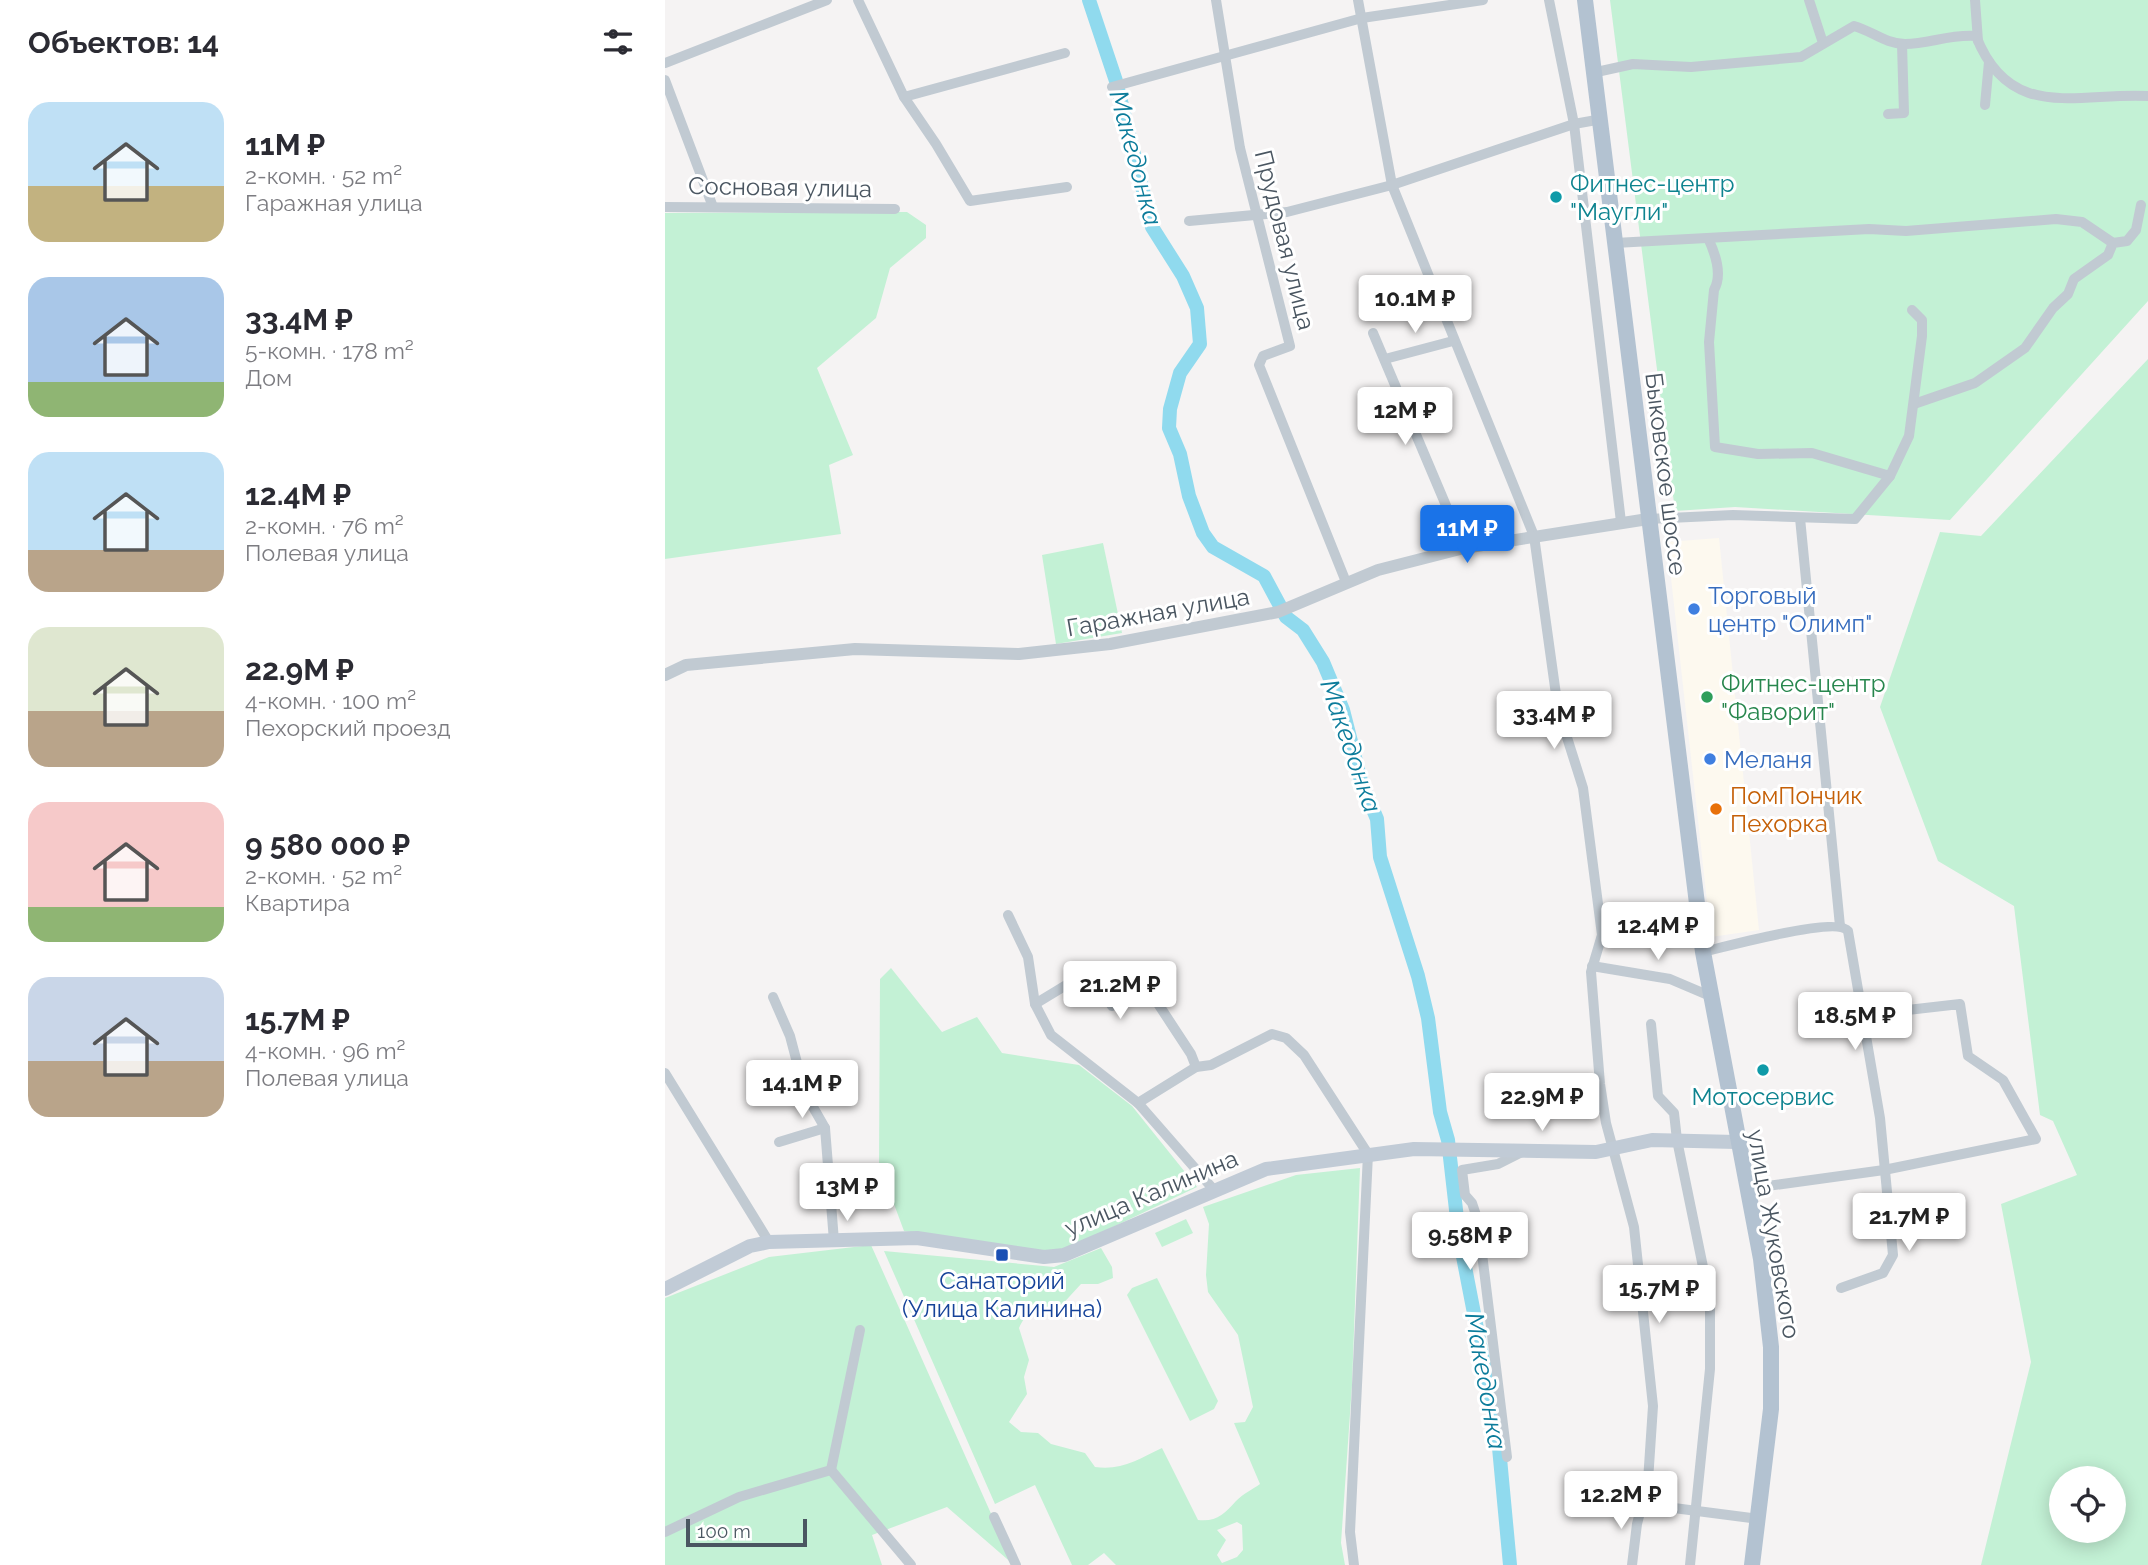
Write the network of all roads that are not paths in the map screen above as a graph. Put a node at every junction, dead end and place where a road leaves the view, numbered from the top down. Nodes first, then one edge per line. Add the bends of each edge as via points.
1 (827, 0) edge
2 (858, 0) edge
3 (1216, 0) edge
4 (1358, 0) edge
5 (1483, 0) edge
6 (1549, 0) edge
7 (1585, 0) edge
8 (1809, 0) edge
9 (1975, 0) edge
10 (1452, 1) edge
11 (1362, 18) junction
12 (1978, 42) junction
13 (1823, 43) junction
14 (1902, 44) junction
15 (1065, 53) dead end
16 (1225, 55) junction
17 (1989, 62) junction
18 (665, 63) edge
19 (1592, 73) junction
20 (665, 80) edge
21 (1117, 85) dead end
22 (2148, 96) edge
23 (904, 97) junction
24 (1985, 105) dead end
25 (1888, 114) dead end
26 (1602, 119) junction
27 (1574, 124) junction
28 (1392, 186) junction
29 (1067, 187) dead end
30 (2141, 205) dead end
31 (665, 207) edge
32 (713, 207) junction
33 (895, 209) dead end
34 (1255, 215) junction
35 (1189, 221) dead end
36 (1708, 238) junction
37 (1615, 243) junction
38 (2113, 243) junction
39 (1912, 310) dead end
40 (1373, 333) dead end
41 (1454, 341) junction
42 (1385, 359) junction
43 (1913, 404) junction
44 (1890, 476) junction
45 (1647, 519) junction
46 (1800, 519) junction
47 (1621, 522) junction
48 (1534, 536) junction
49 (1464, 548) junction
50 (1346, 582) junction
51 (665, 675) edge
52 (1008, 915) dead end
53 (1844, 929) junction
54 (1703, 953) junction
55 (1592, 966) junction
56 (1710, 996) junction
57 (773, 997) dead end
58 (1035, 1004) junction
59 (1864, 1015) junction
60 (1651, 1024) dead end
61 (1196, 1067) junction
62 (665, 1073) edge
63 (1138, 1103) junction
64 (825, 1128) junction
65 (1677, 1140) junction
66 (779, 1142) dead end
67 (1736, 1142) junction
68 (1524, 1150) junction
69 (1613, 1150) junction
70 (1368, 1154) junction
71 (1884, 1170) junction
72 (1746, 1189) junction
73 (1214, 1190) junction
74 (834, 1241) junction
75 (769, 1242) junction
76 (1841, 1288) dead end
77 (665, 1289) edge
78 (860, 1330) dead end
79 (1507, 1457) dead end
80 (831, 1469) junction
81 (1643, 1504) junction
82 (1695, 1512) junction
83 (994, 1517) dead end
84 (1759, 1519) junction
85 (665, 1532) edge
86 (911, 1565) edge
87 (1016, 1565) edge
88 (1354, 1565) edge
89 (1632, 1565) edge
90 (1690, 1565) edge
91 (1752, 1565) edge

1 - 18 street
2 - 23 street
3 - 16 street, Прудовая улица
4 - 11 street
5 - 10 street
6 - 27 street
7 - 19 main road, Быковское шоссе
8 - 13 street
9 - 12 street
10 - 11 street
11 - 16 street
11 - 28 street
12 - 14 street via 1976,36 1952,35
12 - 17 street
13 - 14 street via 1854,26
13 - 19 street via 1801,57 1691,67 1633,64
14 - 25 street via 1903,113
15 - 23 street
16 - 21 street
16 - 34 street, Прудовая улица
17 - 22 street via 1995,73 2011,83 2050,99
17 - 24 street
19 - 26 main road, Быковское шоссе
20 - 32 street
23 - 29 street via 970,201
26 - 27 street
26 - 37 main road, Быковское шоссе
27 - 28 street
27 - 47 street
28 - 34 street via 1287,212
28 - 41 street
30 - 38 street via 2136,230 2127,241
31 - 32 street, Сосновая улица
32 - 33 street, Сосновая улица
34 - 35 street
34 - 50 street, Прудовая улица via 1290,346 1263,356 1259,365
36 - 37 street
36 - 38 street via 1906,231 2056,219 2082,222
36 - 44 street via 1716,253 1718,282 1709,342 1715,447 1758,454 1812,453
37 - 45 main road, Быковское шоссе
38 - 43 street via 2108,255 2074,279 2068,294 2025,348 1975,383
39 - 43 street via 1922,320
40 - 42 street
41 - 42 street
41 - 48 street
42 - 49 street
43 - 44 street via 1909,436
44 - 46 street via 1855,519
45 - 46 street via 1733,515
45 - 47 street, Гаражная улица
45 - 54 main road, Быковское шоссе
46 - 53 street
47 - 48 street, Гаражная улица
48 - 49 street, Гаражная улица
48 - 55 street via 1558,709 1583,788 1599,906 1602,935
49 - 50 street, Гаражная улица
50 - 51 street, Гаражная улица via 1282,610 1175,633 1049,652 855,649 686,665
52 - 58 street via 1028,957
53 - 54 street via 1747,940
53 - 59 street
54 - 56 main road, Быковское шоссе
55 - 56 street via 1670,979
55 - 69 street via 1600,1084
56 - 67 main road, улица Жуковского
57 - 64 street via 790,1036 804,1093
58 - 61 street via 1086,973 1093,976 1112,1006 1151,993
58 - 63 street via 1059,1043
59 - 71 street via 1881,1118
59 - 71 street via 1960,1004 1968,1056 2003,1080 2036,1139
60 - 65 street via 1658,1096 1674,1113
61 - 63 street
61 - 70 street via 1211,1065 1272,1034 1286,1038 1304,1055
62 - 75 street
63 - 73 street
64 - 66 street
64 - 74 street
65 - 67 main road, улица Калинина
65 - 69 main road, улица Калинина via 1636,1142
65 - 82 street via 1710,1301 1710,1369
67 - 72 main road, улица Жуковского
68 - 69 main road, улица Калинина
68 - 70 main road, улица Калинина
68 - 79 street via 1498,1164 1462,1170 1465,1195 1479,1229
69 - 81 street via 1634,1227 1650,1363 1653,1428
70 - 73 main road, улица Калинина via 1266,1169
70 - 88 street via 1350,1532
71 - 72 street
71 - 76 street via 1893,1255 1883,1273
72 - 84 main road, улица Жуковского via 1772,1347
73 - 74 main road, улица Калинина via 1064,1255 1044,1257 917,1238
74 - 75 main road, улица Калинина
75 - 77 main road, улица Калинина via 750,1246
78 - 80 street
80 - 85 street via 739,1497
80 - 86 street
81 - 82 street
81 - 89 street
82 - 84 street
82 - 90 street
83 - 87 street
84 - 91 main road, улица Жуковского

